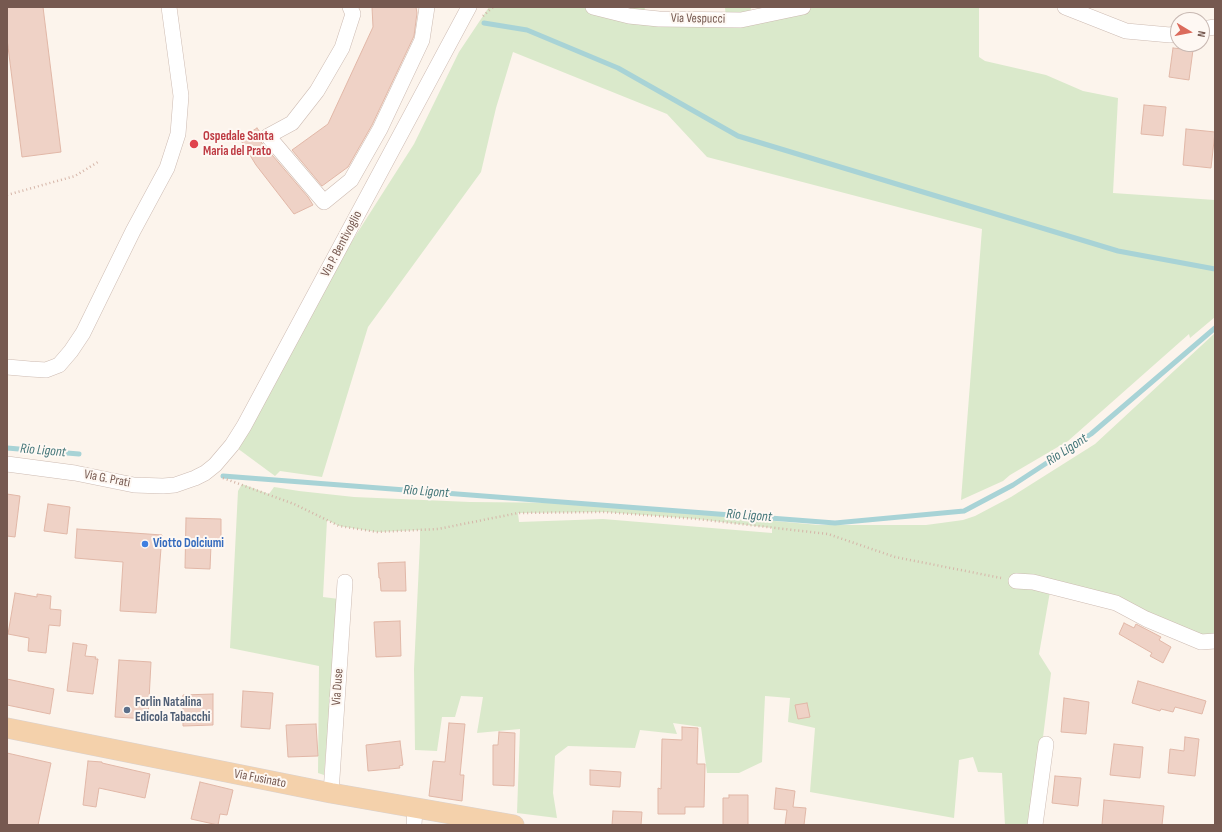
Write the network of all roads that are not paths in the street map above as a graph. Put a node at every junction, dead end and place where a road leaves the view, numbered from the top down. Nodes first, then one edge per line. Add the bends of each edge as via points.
1 (169, 7) edge
2 (350, 7) edge
3 (427, 7) edge
4 (469, 7) edge
5 (593, 7) edge
6 (803, 7) edge
7 (1065, 7) edge
8 (1170, 35) edge
9 (7, 367) edge
10 (7, 464) edge
11 (205, 473) joint
12 (1016, 581) road end
13 (345, 582) dead end
14 (1215, 641) edge
15 (7, 728) edge
16 (1046, 744) dead end
17 (331, 793) junction
18 (414, 817) edge
19 (514, 825) edge
20 (1035, 825) edge

1 - 9 street via 181,96 178,134 168,168 133,231 83,333 71,351 59,365 46,370
2 - 3 street via 353,14 342,48 317,91 292,123 268,136 324,202 351,180 380,129 422,40
4 - 11 street, Via P. Bentivoglio via 244,426 224,456
5 - 6 street, Via Vespucci via 629,16 658,19 734,20
7 - 8 street via 1126,31
10 - 11 street, Via G. Prati via 151,486 176,485
12 - 14 street via 1033,582 1116,603 1146,619 1201,642
13 - 17 street, Via Duse
15 - 17 main road, Via Fusinato
16 - 20 street
17 - 18 main road, Via Fusinato
18 - 19 main road, Via Fusinato

